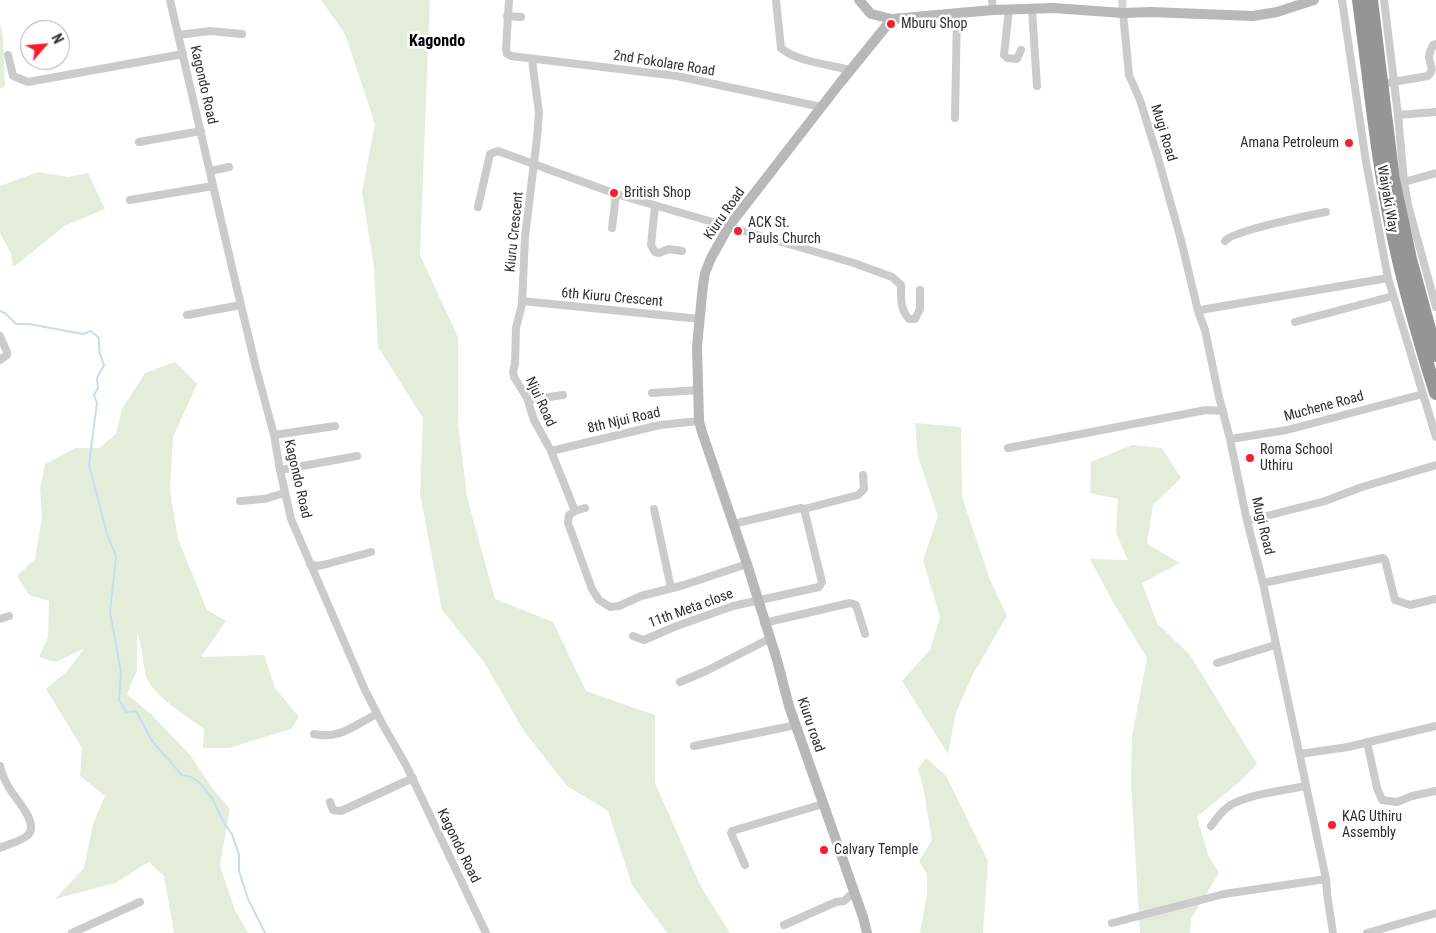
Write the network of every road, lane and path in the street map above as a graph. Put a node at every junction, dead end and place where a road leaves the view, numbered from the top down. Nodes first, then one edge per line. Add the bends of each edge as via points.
1 (170, 0) edge
2 (509, 0) edge
3 (776, 0) edge
4 (859, 0) edge
5 (1314, 0) edge
6 (1342, 0) edge
7 (1353, 0) edge
8 (1371, 0) edge
9 (1384, 0) edge
10 (992, 5) edge
11 (1360, 6) edge
12 (1009, 9) junction
13 (1032, 9) junction
14 (958, 13) junction
15 (1123, 13) junction
16 (507, 16) junction
17 (521, 17) dead end
18 (892, 19) junction
19 (242, 34) dead end
20 (178, 35) junction
21 (1436, 44) edge
22 (1021, 50) dead end
23 (183, 54) junction
24 (8, 55) dead end
25 (532, 60) junction
26 (850, 70) junction
27 (1387, 83) junction
28 (1037, 86) dead end
29 (821, 107) junction
30 (1373, 112) junction
31 (1436, 112) edge
32 (1359, 113) junction
33 (1398, 115) junction
34 (955, 118) dead end
35 (201, 130) junction
36 (139, 142) dead end
37 (1365, 155) junction
38 (1380, 155) junction
39 (535, 165) junction
40 (229, 167) dead end
41 (210, 171) junction
42 (1436, 173) edge
43 (1404, 182) junction
44 (213, 186) junction
45 (616, 194) junction
46 (130, 200) dead end
47 (655, 206) junction
48 (478, 207) dead end
49 (1326, 212) dead end
50 (729, 226) junction
51 (612, 228) dead end
52 (1225, 241) dead end
53 (682, 251) dead end
54 (1421, 277) junction
55 (1388, 278) junction
56 (920, 290) dead end
57 (1394, 296) junction
58 (522, 302) junction
59 (1435, 302) edge
60 (241, 305) junction
61 (1198, 311) junction
62 (187, 315) dead end
63 (700, 319) junction
64 (1295, 322) dead end
65 (0, 336) edge
66 (1436, 355) edge
67 (0, 360) edge
68 (699, 390) junction
69 (652, 393) dead end
70 (1429, 393) edge
71 (562, 396) dead end
72 (528, 400) junction
73 (1223, 411) junction
74 (699, 421) junction
75 (335, 426) dead end
76 (274, 435) junction
77 (1436, 437) edge
78 (1230, 440) junction
79 (1008, 448) dead end
80 (553, 451) junction
81 (357, 456) dead end
82 (1436, 465) edge
83 (280, 470) junction
84 (863, 475) dead end
85 (285, 493) junction
86 (240, 500) dead end
87 (585, 508) dead end
88 (654, 509) dead end
89 (804, 509) junction
90 (575, 511) junction
91 (1247, 521) junction
92 (733, 524) junction
93 (371, 552) dead end
94 (310, 564) junction
95 (747, 564) junction
96 (1263, 583) junction
97 (670, 588) junction
98 (1436, 599) edge
99 (758, 600) junction
100 (9, 616) dead end
101 (0, 619) edge
102 (764, 623) junction
103 (865, 634) dead end
104 (633, 636) dead end
105 (769, 639) junction
106 (1275, 645) junction
107 (1217, 663) dead end
108 (680, 682) dead end
109 (377, 714) junction
110 (796, 725) junction
111 (1436, 726) edge
112 (314, 734) dead end
113 (1367, 742) junction
114 (694, 746) dead end
115 (1300, 754) junction
116 (0, 766) edge
117 (413, 778) junction
118 (1305, 786) junction
119 (1436, 791) edge
120 (330, 802) dead end
121 (823, 804) junction
122 (1211, 826) dead end
123 (0, 848) edge
124 (745, 865) dead end
125 (1326, 879) junction
126 (854, 892) junction
127 (140, 902) dead end
128 (1436, 913) edge
129 (1112, 922) dead end
130 (784, 925) dead end
131 (72, 933) edge
132 (486, 933) edge
133 (867, 933) edge
134 (1333, 933) edge
135 (1367, 933) edge

1 - 20 street, Kagondo Road
2 - 16 street
3 - 26 street via 780,48 798,57
4 - 18 street via 871,14
5 - 15 street via 1253,16
6 - 32 street
7 - 11 street
8 - 27 highway, Waiyaki Way
9 - 27 street
10 - 12 street
10 - 14 street
11 - 30 highway, Waiyaki Way
12 - 13 street
12 - 22 street via 1004,54 1007,58 1018,59
13 - 15 street
13 - 28 street
14 - 18 street
14 - 34 street
15 - 61 street, Mugi Road via 1129,75 1158,158
16 - 17 street
16 - 25 street, 2nd Fokolare Road via 507,54
18 - 26 street, Kiuru Road
19 - 20 street via 210,31
20 - 23 street, Kagondo Road
21 - 27 street via 1432,44 1429,57 1432,65 1428,76
23 - 24 street via 28,82 13,76
23 - 35 street, Kagondo Road
25 - 29 street, 2nd Fokolare Road via 677,76
25 - 39 street, Kiuru Crescent via 539,113
26 - 29 street, Kiuru Road
27 - 33 street
27 - 54 highway, Waiyaki Way via 1393,180
29 - 50 street, Kiuru Road
30 - 32 street
30 - 38 highway, Waiyaki Way
31 - 33 street
32 - 37 street
33 - 43 street
35 - 36 street
35 - 41 street, Kagondo Road
37 - 38 street
37 - 55 street
38 - 70 highway, Waiyaki Way via 1394,237
39 - 45 street
39 - 48 street via 498,151 490,154
39 - 58 street, Kiuru Crescent via 525,237
40 - 41 street
41 - 44 street, Kagondo Road
42 - 43 street
43 - 54 street
44 - 46 street
44 - 60 street, Kagondo Road
45 - 47 street
45 - 51 street
47 - 50 street
47 - 53 street via 651,246 659,253
49 - 52 street via 1252,230
50 - 56 street via 892,277 901,285 901,302 908,319 915,319 920,309
50 - 63 street, Kiuru Road via 705,273
54 - 59 street
54 - 66 highway, Waiyaki Way
55 - 57 street
55 - 61 street
57 - 64 street
57 - 70 street
58 - 63 street, 6th Kiuru Crescent
58 - 72 street, Njui Road via 516,328 513,371
60 - 62 street
60 - 76 street, Kagondo Road
61 - 73 street, Mugi Road
63 - 68 street, Kiuru Road via 697,346
65 - 67 street via 7,352
68 - 69 street
68 - 74 street, Kiuru Road
70 - 77 street
70 - 78 street, Muchene Road via 1287,430
71 - 72 street
72 - 80 street, Njui Road via 534,420
73 - 78 street, Mugi Road
73 - 79 street via 1206,410
74 - 80 street, 8th Njui Road via 660,425
74 - 92 street, Kiuru Road
75 - 76 street
76 - 83 street, Kagondo Road
78 - 91 street, Mugi Road
80 - 90 street, Njui Road
81 - 83 street
82 - 91 street via 1325,501
83 - 85 street, Kagondo Road
84 - 89 street via 864,489 858,495
85 - 86 street via 264,500
85 - 94 street, Kagondo Road
87 - 90 street
88 - 97 street
89 - 92 street
89 - 99 street, 11th Meta close via 822,582 819,586
90 - 97 street via 569,515 568,523 592,589 604,604 619,606
91 - 96 street, Mugi Road
92 - 95 street, Kiuru road
93 - 94 street via 323,566
94 - 109 street, Kagondo Road
95 - 97 street
95 - 99 street, Kiuru road
96 - 98 street via 1383,558 1395,600 1410,605
96 - 106 street, Mugi Road
99 - 102 street, Kiuru road
99 - 104 street, 11th Meta close via 733,606 644,640
100 - 101 street
102 - 103 street via 850,603 856,605
102 - 105 street, Kiuru road
105 - 108 street
105 - 110 street, Kiuru road
106 - 107 street
106 - 115 street, Mugi Road
109 - 112 street via 339,734
109 - 117 street, Kagondo Road
110 - 114 street
110 - 121 street, Kiuru road
111 - 113 street
113 - 115 street
113 - 119 street via 1382,800 1398,802
115 - 118 street, Mugi Road
116 - 123 street via 1,774 29,819 31,830 28,835
117 - 120 street via 341,811 333,810
117 - 132 street, Kagondo Road
118 - 122 street via 1250,797 1230,806
118 - 125 street, Mugi Road
121 - 124 street via 732,831
121 - 126 street, Kiuru road
125 - 129 street via 1224,894
125 - 134 street, Mugi Road
126 - 130 street via 844,901
126 - 133 street, Kiuru road
127 - 131 street
128 - 135 street

